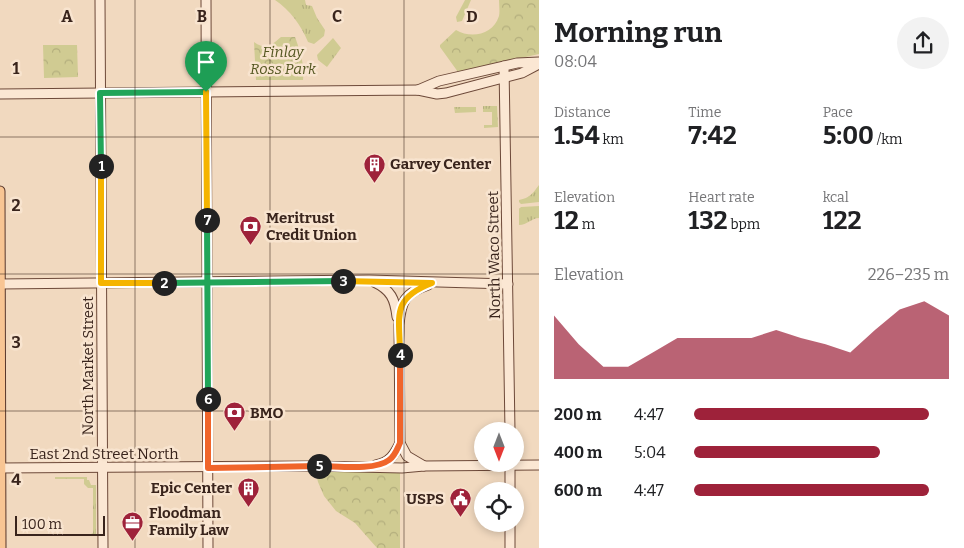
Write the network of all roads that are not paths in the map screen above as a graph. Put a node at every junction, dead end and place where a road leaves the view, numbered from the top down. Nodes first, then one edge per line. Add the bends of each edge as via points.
1 (100, 0) edge
2 (206, 0) edge
3 (539, 63) edge
4 (504, 66) junction
5 (504, 78) junction
6 (418, 90) junction
7 (206, 92) junction
8 (100, 93) junction
9 (0, 94) edge
10 (0, 191) edge
11 (369, 280) junction
12 (101, 283) junction
13 (207, 283) junction
14 (432, 283) junction
15 (0, 284) edge
16 (508, 284) junction
17 (399, 325) junction
18 (510, 422) edge
19 (400, 443) junction
20 (524, 464) edge
21 (474, 465) edge
22 (538, 465) edge
23 (424, 466) junction
24 (368, 467) junction
25 (1, 468) edge
26 (102, 468) junction
27 (208, 468) junction
28 (510, 532) edge
29 (2, 548) edge
30 (103, 548) edge
31 (208, 548) edge
32 (510, 548) edge

1 - 8 street, North Market Street
2 - 7 street
3 - 4 street
3 - 5 street
4 - 5 street, North Waco Street
4 - 6 street via 439,81
5 - 6 street via 446,93
5 - 16 street, North Waco Street
6 - 7 street
7 - 8 street
7 - 13 street
8 - 9 street
8 - 12 street, North Market Street
10 - 15 main road
11 - 13 street
11 - 14 street
11 - 17 street via 389,292
12 - 13 street
12 - 15 street
12 - 26 street, North Market Street
13 - 27 street
14 - 16 street
14 - 17 street via 414,290 404,299
15 - 25 main road
16 - 18 street, North Waco Street
17 - 19 street
19 - 23 street via 408,456
19 - 24 street via 388,461
20 - 22 street, East 2nd Street North
21 - 23 street, East 2nd Street North
23 - 24 street, East 2nd Street North
24 - 27 street, East 2nd Street North
25 - 26 street, East 2nd Street North
25 - 29 main road
26 - 27 street, East 2nd Street North
26 - 30 street, North Market Street
27 - 31 street
28 - 32 street

